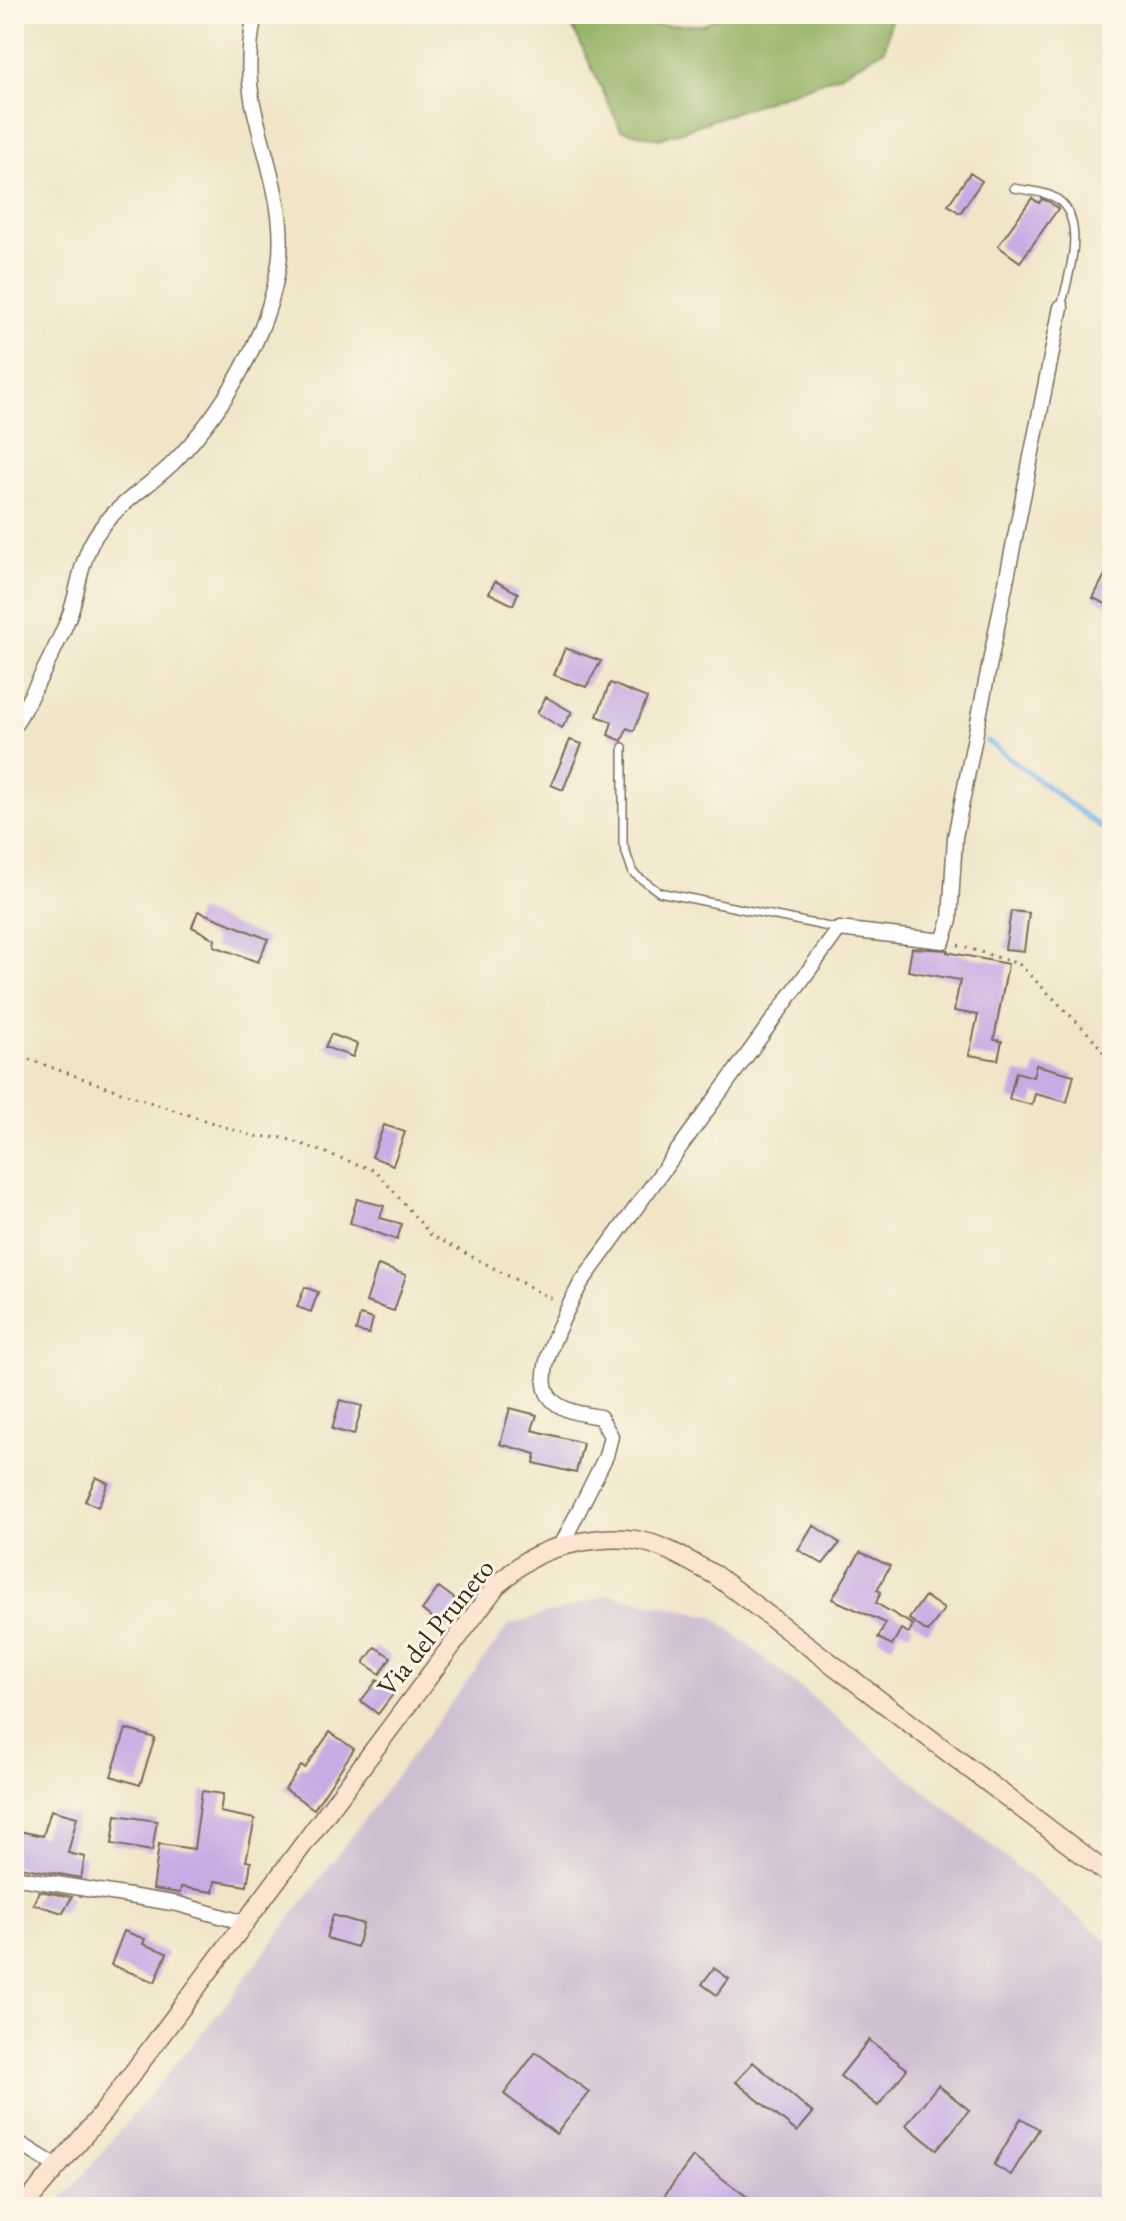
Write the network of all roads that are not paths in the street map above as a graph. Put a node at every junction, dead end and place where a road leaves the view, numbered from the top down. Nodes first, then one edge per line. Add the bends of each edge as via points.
1 (255, 14) edge
2 (1014, 188) dead end
3 (1061, 307) joint
4 (14, 727) edge
5 (623, 747) dead end
6 (839, 929) junction
7 (561, 1546) junction
8 (14, 1877) edge
9 (1112, 1877) edge
10 (245, 1923) junction
11 (14, 2140) edge
12 (56, 2166) junction
13 (23, 2207) edge

1 - 4 street via 249,44 253,100 281,225 272,297 249,354 215,413 171,464 107,518 90,545 70,617
2 - 3 lane via 1054,196 1066,206 1074,255
3 - 6 street via 955,837 950,920 943,941
5 - 6 lane via 623,844 633,873 659,892
6 - 7 street via 581,1283 560,1323 544,1374 548,1395 567,1410 600,1417 611,1436
7 - 9 street, Via del Pruneto via 635,1539 715,1575
7 - 10 street, Via del Pruneto via 527,1561 497,1585
8 - 10 street via 178,1904
10 - 12 street, Via del Pruneto via 102,2114
11 - 12 street
12 - 13 street, Via del Pruneto

